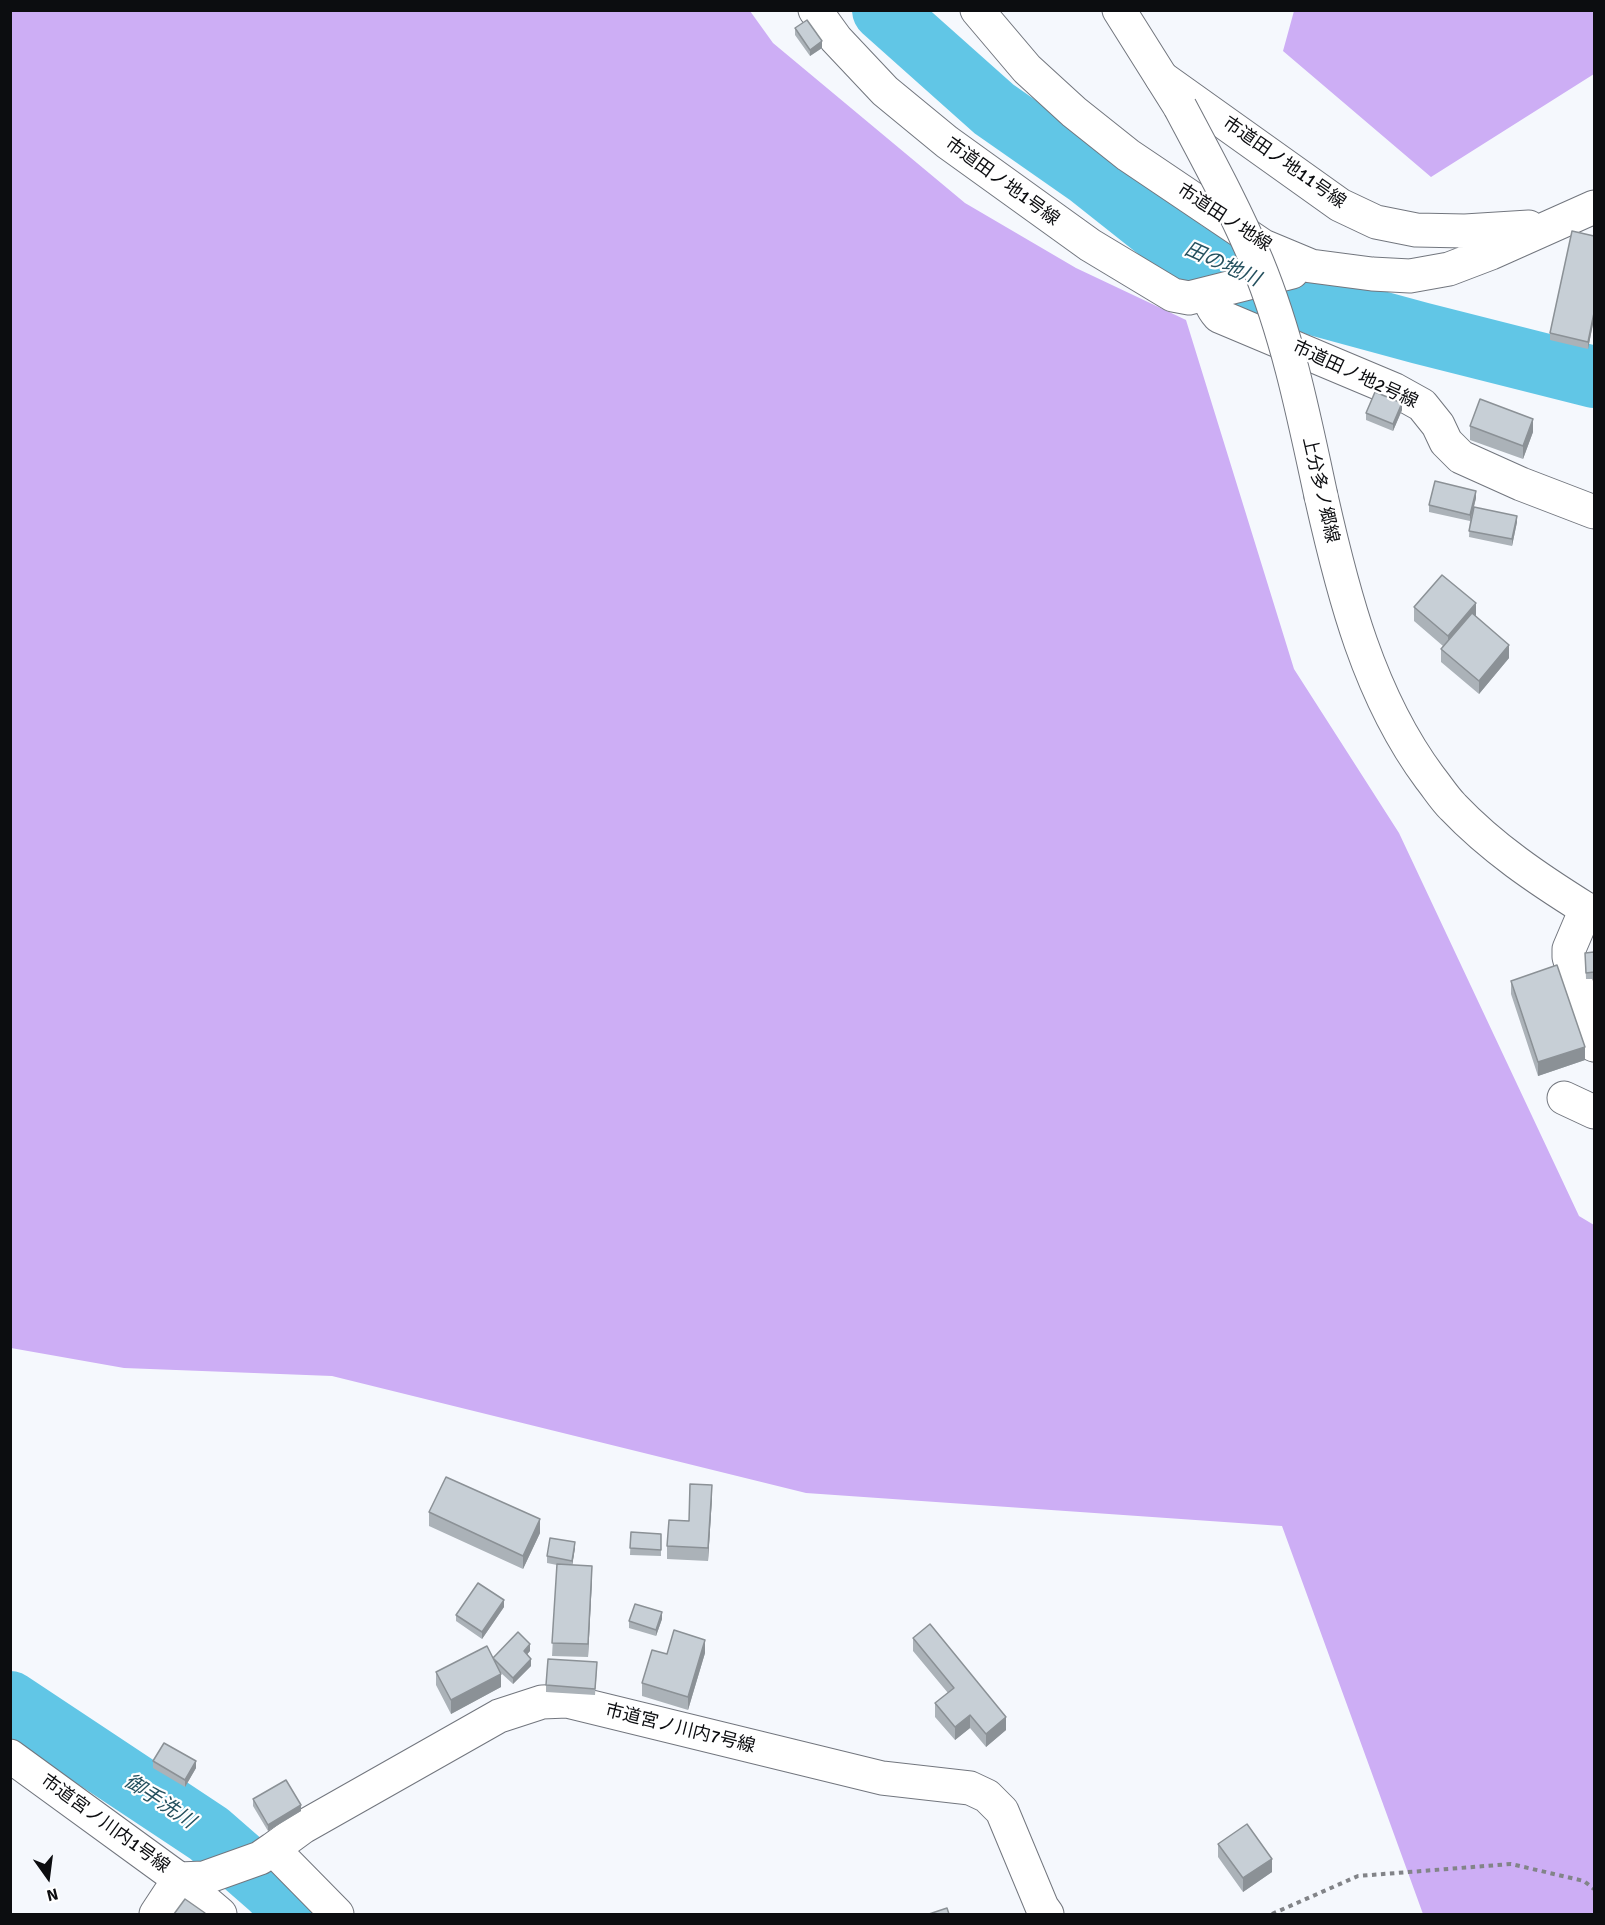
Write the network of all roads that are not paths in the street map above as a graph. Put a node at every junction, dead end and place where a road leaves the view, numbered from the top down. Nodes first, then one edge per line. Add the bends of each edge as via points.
1 (814, 10) edge
2 (977, 10) edge
3 (1119, 10) edge
4 (1162, 78) junction
5 (1582, 215) edge
6 (1311, 266) junction
7 (1217, 291) junction
8 (1594, 512) edge
9 (1590, 910) edge
10 (1594, 1045) edge
11 (1564, 1098) dead end
12 (1594, 1112) edge
13 (10, 1756) edge
14 (266, 1853) junction
15 (191, 1878) junction
16 (156, 1914) edge
17 (220, 1914) edge
18 (337, 1914) edge
19 (1047, 1914) edge

1 - 7 street, 市道田ノ地1号線 via 885,91 1017,195 1173,295 1189,298
2 - 6 street, 市道田ノ地線 via 1027,69 1128,155 1263,246
3 - 4 street, 上分多ノ郷線
4 - 5 street, 市道田ノ地11号線 via 1340,205 1376,222 1416,230 1509,230
4 - 9 street, 上分多ノ郷線, bridge via 1180,106 1258,263 1298,393 1345,594 1360,641 1400,732 1451,806 1495,847
5 - 6 street, 市道田ノ地線 via 1449,269 1410,276
6 - 7 street, 市道田ノ地1号線
7 - 8 street, 市道田ノ地2号線 via 1210,300 1219,316 1395,390 1422,405 1461,457
9 - 10 street via 1569,949 1569,957
11 - 12 street
13 - 15 street, 市道宮ノ川内1号線
14 - 15 street, 市道宮ノ川内7号線
14 - 18 street
14 - 19 street, 市道宮ノ川内7号線 via 303,1827 499,1716 542,1702 567,1701 882,1778 970,1788 987,1796 1002,1811
15 - 16 street
15 - 17 street, 市道宮ノ川内1号線

